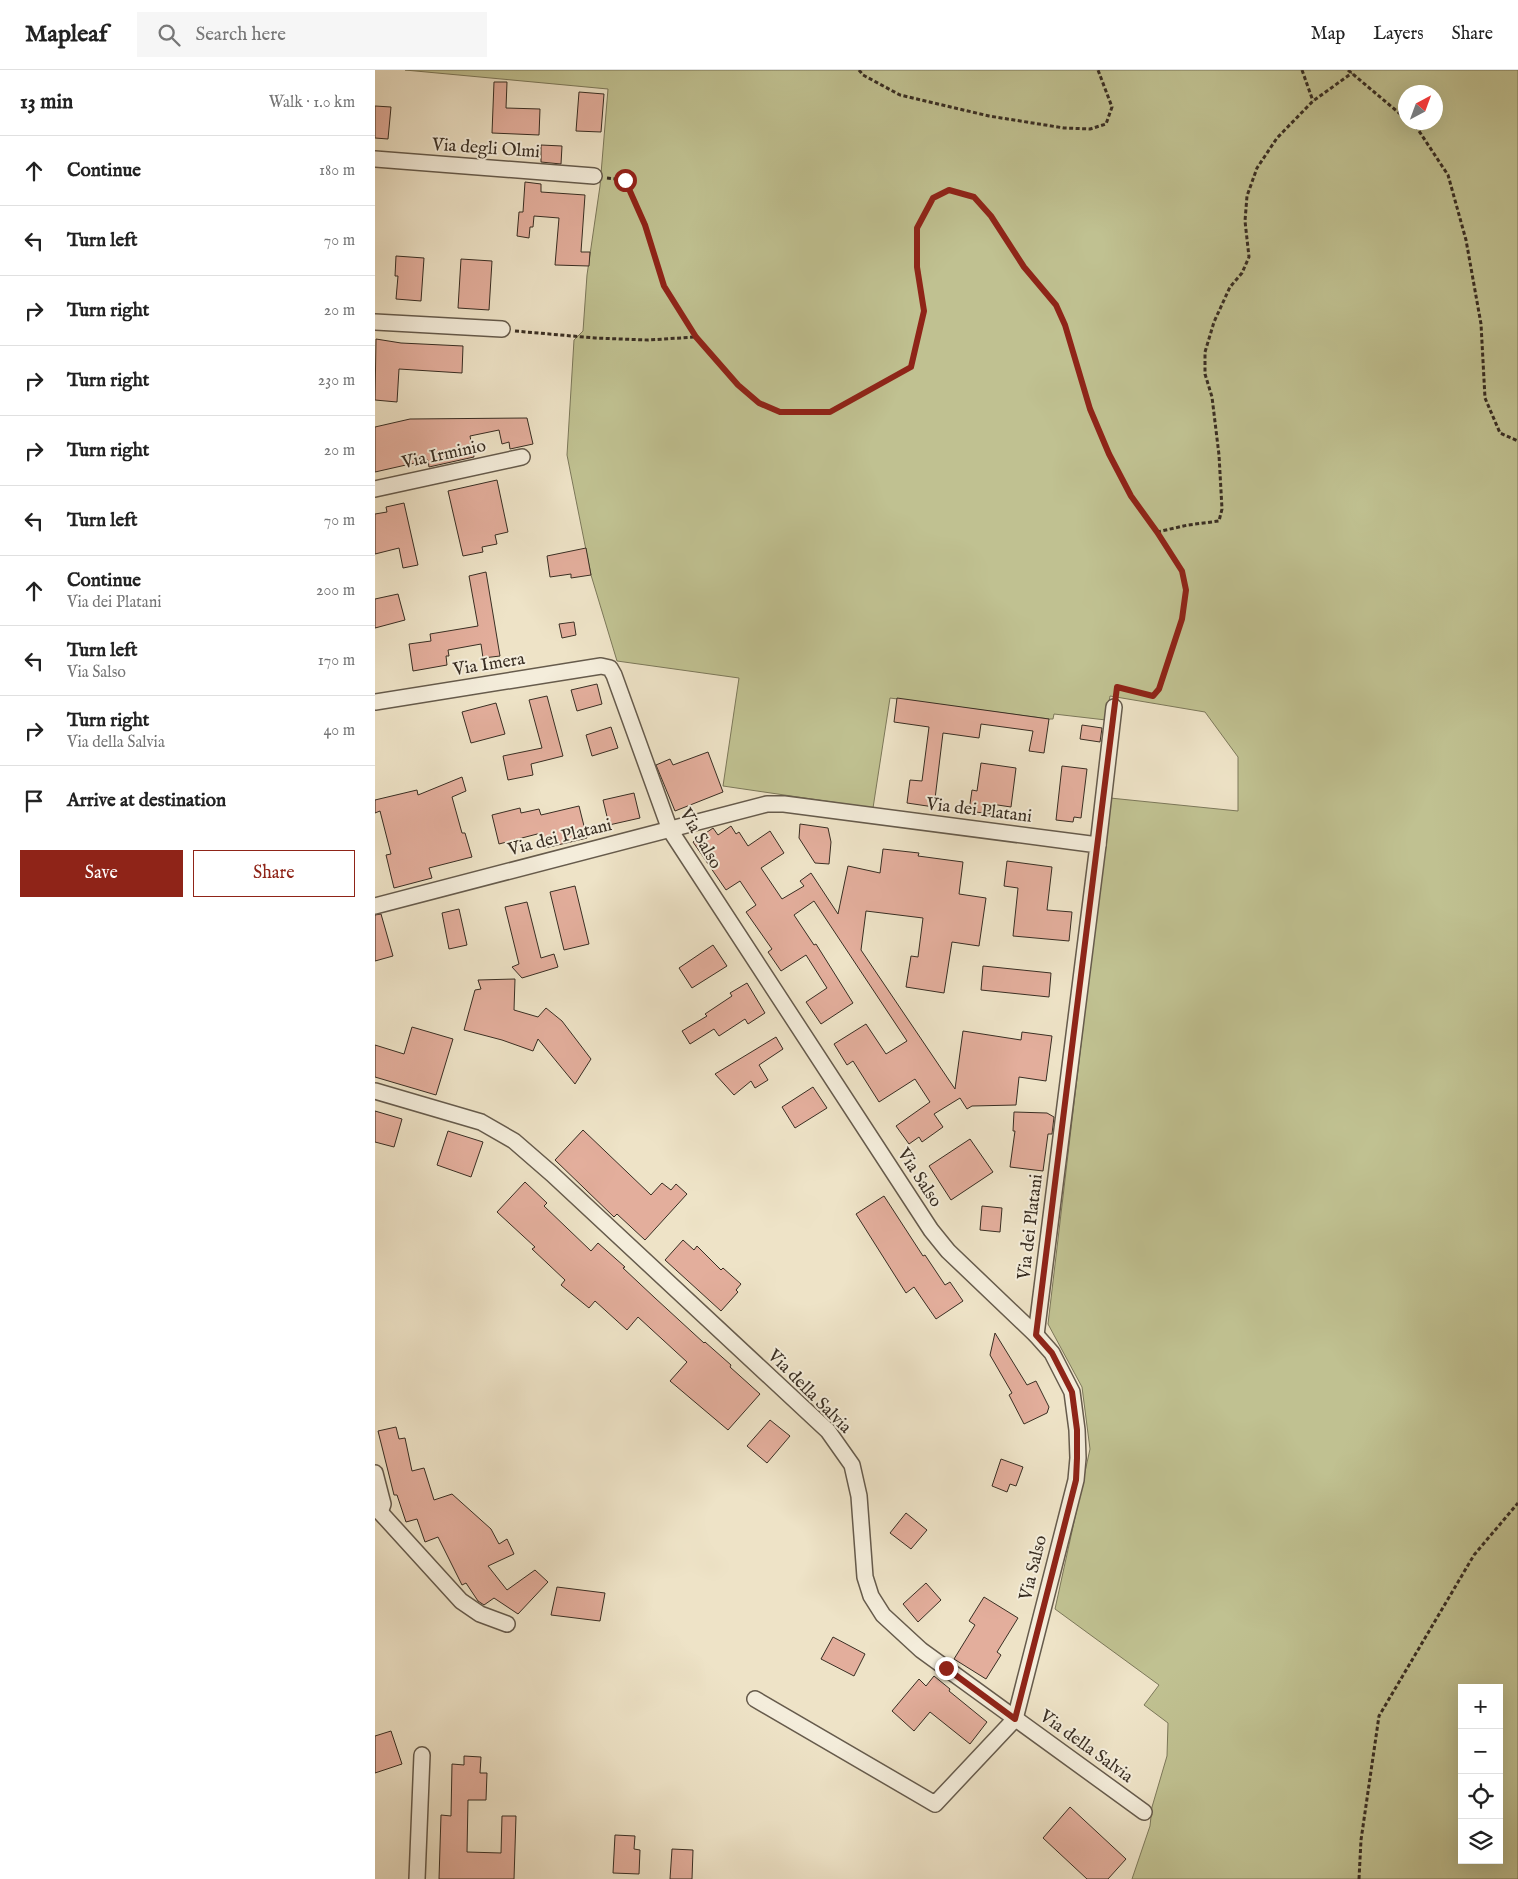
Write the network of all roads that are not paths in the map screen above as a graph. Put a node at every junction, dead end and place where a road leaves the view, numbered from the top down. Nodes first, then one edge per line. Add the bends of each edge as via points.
1 (375, 159) edge
2 (595, 176) road end
3 (375, 322) edge
4 (502, 329) road end
5 (522, 457) dead end
6 (375, 489) edge
7 (610, 668) joint
8 (375, 702) edge
9 (1114, 706) road end
10 (670, 830) junction
11 (1098, 845) junction
12 (375, 906) edge
13 (375, 1091) edge
14 (1036, 1335) junction
15 (375, 1473) edge
16 (378, 1511) edge
17 (507, 1624) dead end
18 (755, 1699) dead end
19 (1015, 1719) junction
20 (422, 1755) dead end
21 (1144, 1812) dead end
22 (417, 1879) edge

1 - 2 street, Via degli Olmi
3 - 4 street
5 - 6 street, Via Irminio
7 - 8 street, Via Imera via 601,666
7 - 10 street, Via Salso
9 - 11 street
10 - 11 street, Via dei Platani via 740,810 784,804
10 - 12 street, Via dei Platani
10 - 14 street, Via Salso via 931,1230 968,1271
11 - 14 street, Via dei Platani
13 - 19 street, Via della Salvia via 481,1122 514,1141 828,1432 852,1466 859,1496 865,1577 871,1596 883,1615 921,1650
14 - 19 street, Via Salso via 1052,1353 1072,1392 1077,1430 1076,1480
15 - 16 street via 383,1504
16 - 17 street via 461,1601 480,1614
18 - 19 street via 935,1804
19 - 21 street, Via della Salvia
20 - 22 street

